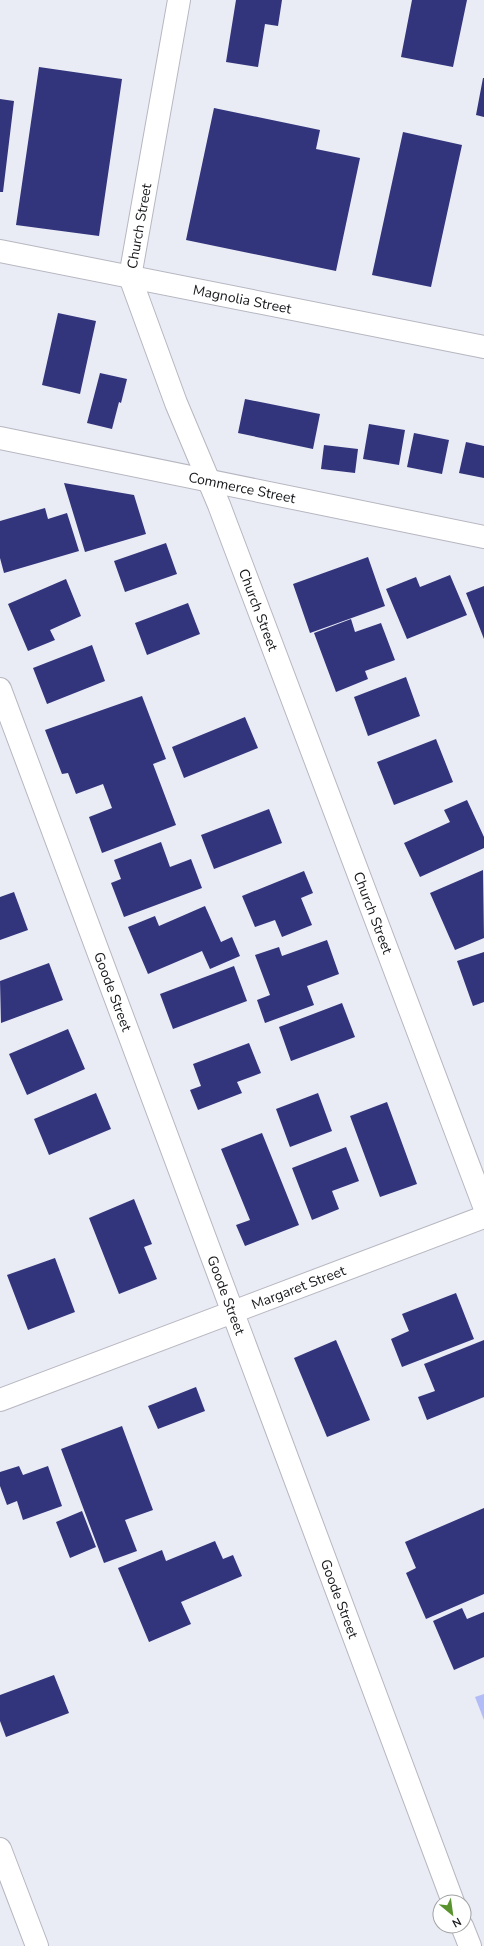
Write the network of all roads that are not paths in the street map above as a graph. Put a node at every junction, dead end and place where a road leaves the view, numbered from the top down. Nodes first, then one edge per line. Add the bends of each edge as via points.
1 (179, 0) edge
2 (0, 251) edge
3 (130, 277) junction
4 (484, 347) edge
5 (0, 438) edge
6 (209, 480) junction
7 (484, 537) edge
8 (0, 689) edge
9 (484, 1206) edge
10 (484, 1217) edge
11 (232, 1312) junction
12 (0, 1400) edge
13 (0, 1848) edge
14 (451, 1894) edge
15 (465, 1934) edge
16 (37, 1946) edge
17 (470, 1946) edge

1 - 3 street, Church Street
2 - 3 street, Magnolia Street
3 - 4 street, Magnolia Street
3 - 6 street, Church Street via 176,403
5 - 6 street, Commerce Street
6 - 7 street, Commerce Street
6 - 9 street, Church Street
8 - 11 street, Goode Street
10 - 11 street, Margaret Street
11 - 12 street, Margaret Street
11 - 14 street, Goode Street
13 - 16 street
15 - 17 street

